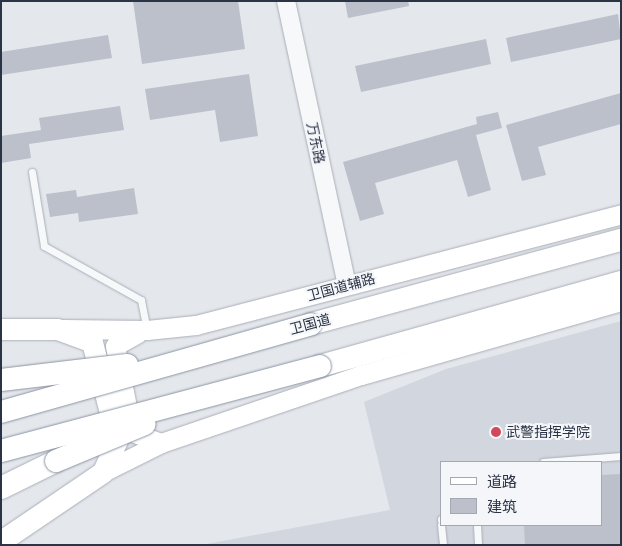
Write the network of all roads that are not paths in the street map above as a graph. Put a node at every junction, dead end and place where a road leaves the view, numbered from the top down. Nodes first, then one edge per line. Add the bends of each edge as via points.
1 (286, 1) edge
2 (32, 172) dead end
3 (621, 214) edge
4 (621, 240) edge
5 (621, 282) edge
6 (347, 286) junction
7 (621, 301) edge
8 (57, 328) junction
9 (1, 329) edge
10 (146, 330) junction
11 (173, 360) junction
12 (1, 380) edge
13 (228, 390) junction
14 (1, 412) edge
15 (162, 443) junction
16 (1, 450) edge
17 (621, 456) edge
18 (556, 461) edge
19 (104, 472) junction
20 (1, 488) edge
21 (441, 526) edge
22 (476, 526) edge
23 (10, 540) edge
24 (443, 545) edge
25 (478, 545) edge

1 - 6 street, 万东路
2 - 10 lane via 44,246 141,300
3 - 6 main road, 卫国道辅路
4 - 11 highway, 卫国道, bridge
5 - 13 highway, bridge
6 - 10 main road, 卫国道辅路 via 196,325
7 - 15 main road via 361,375
8 - 9 main road
8 - 10 main road, 卫国道辅路
8 - 19 main road via 84,337 97,349 117,440
10 - 15 main road via 123,338 114,346 132,432
11 - 12 highway, bridge
11 - 14 highway, 卫国道, bridge
13 - 16 highway, bridge
13 - 20 highway, bridge
15 - 19 main road
17 - 18 lane
19 - 23 main road
21 - 24 lane
22 - 25 lane

